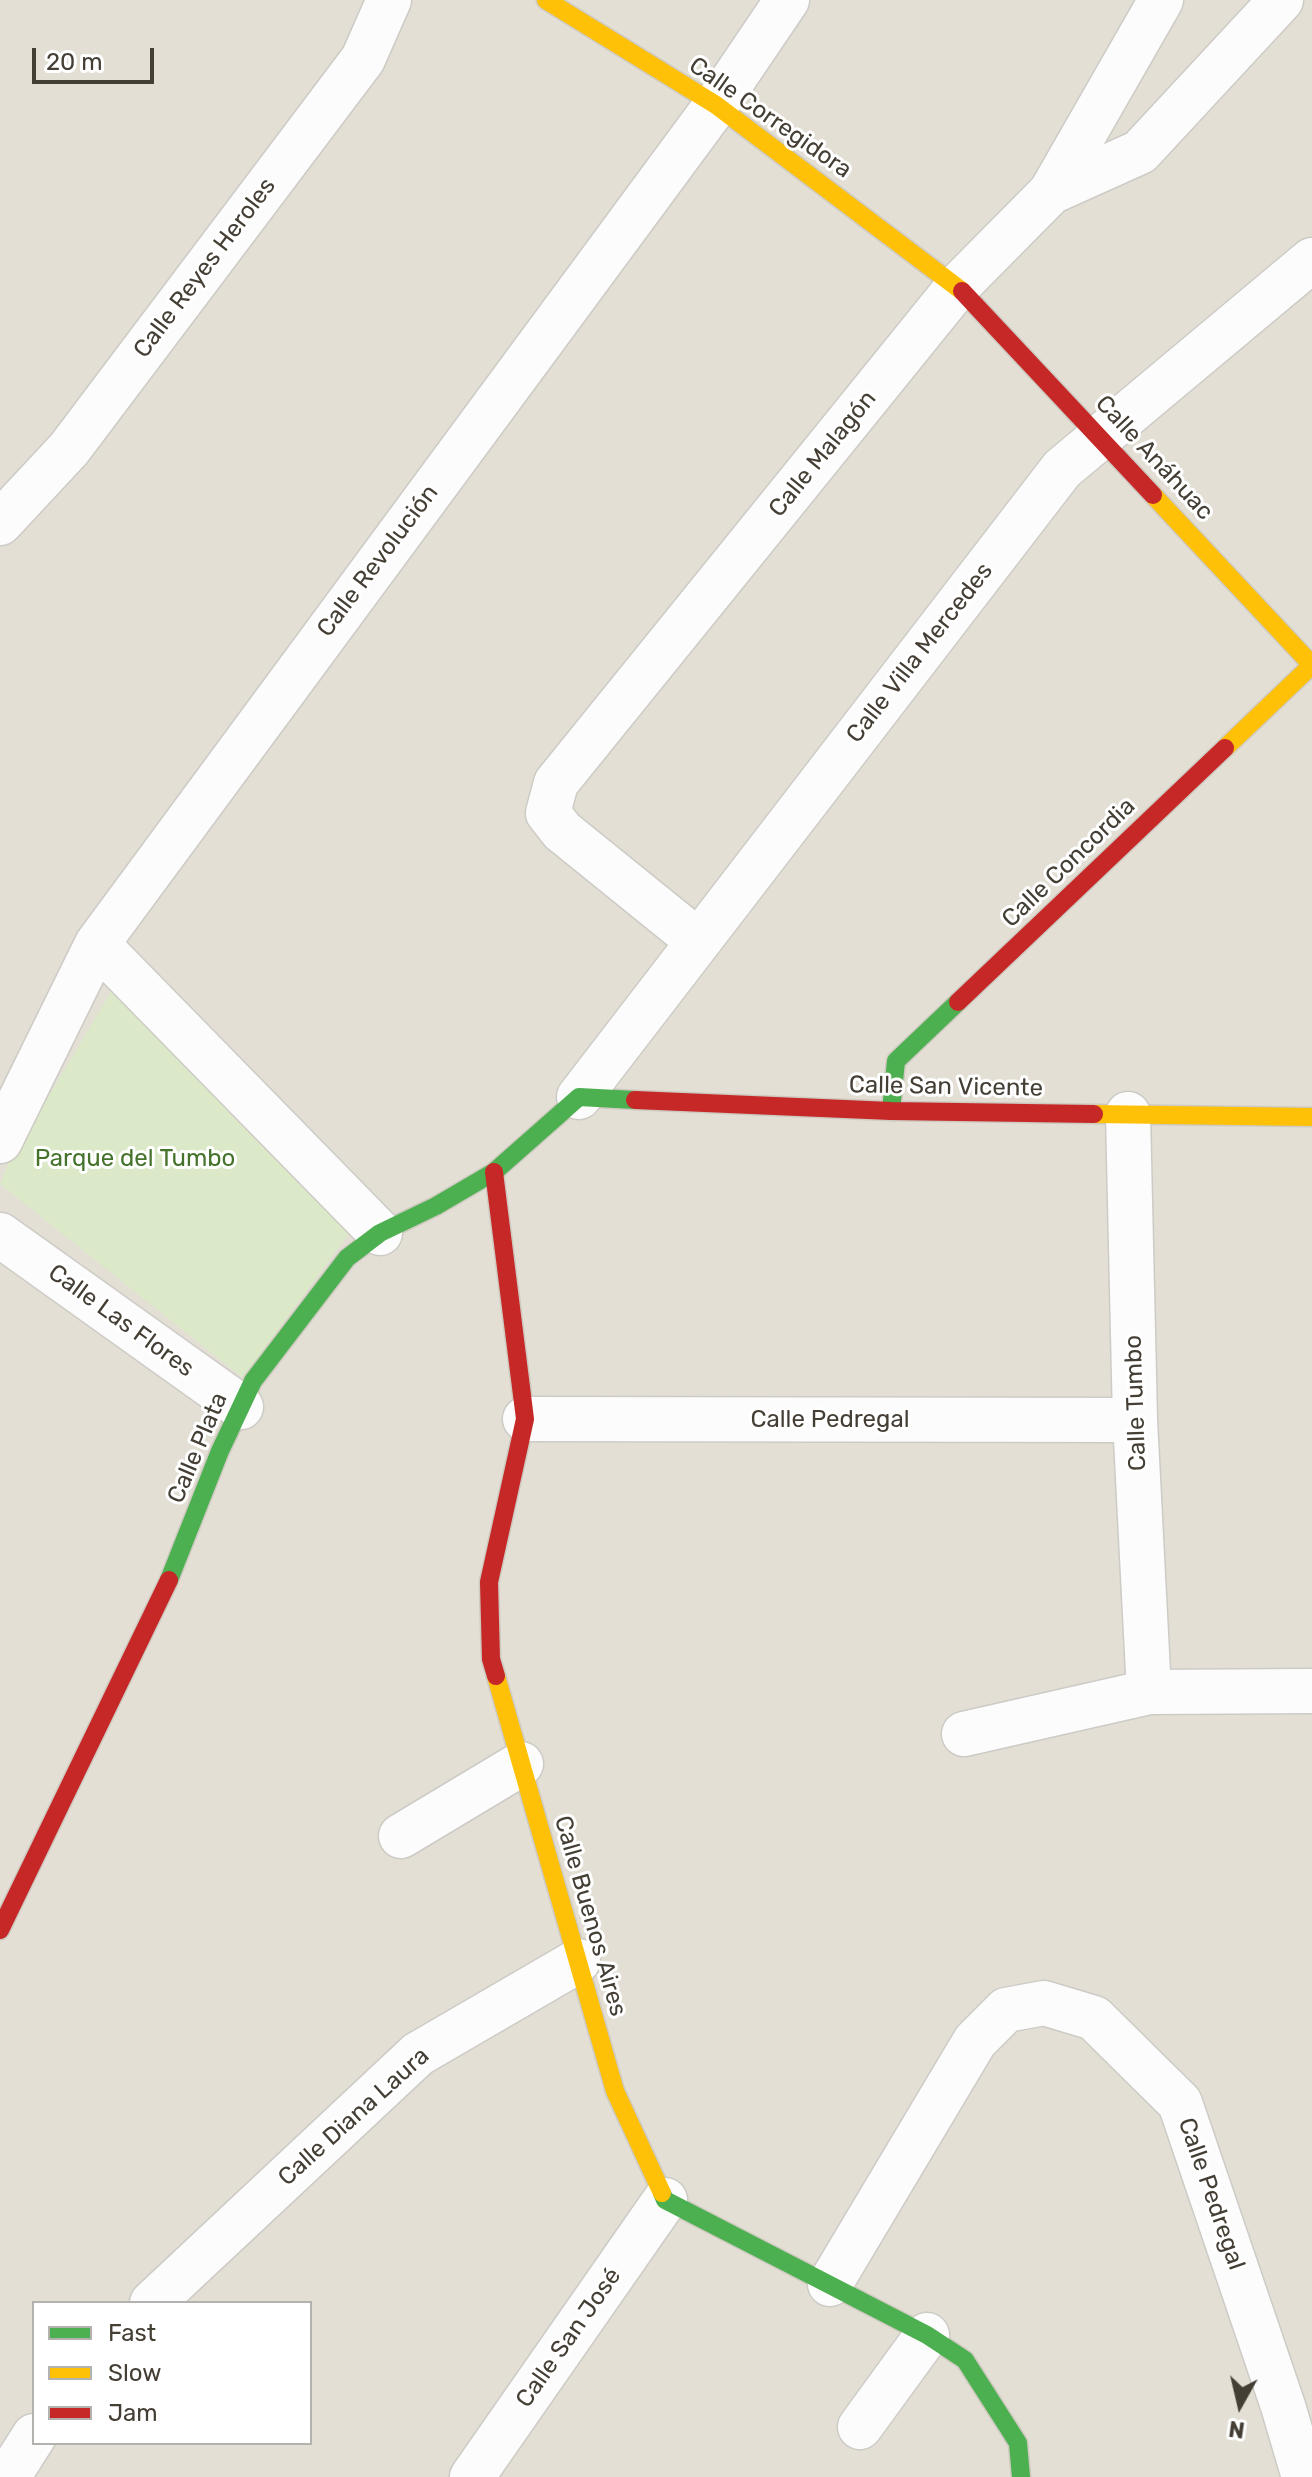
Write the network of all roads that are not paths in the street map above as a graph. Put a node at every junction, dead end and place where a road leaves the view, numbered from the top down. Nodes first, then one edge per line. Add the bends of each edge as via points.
1 (389, 0) edge
2 (546, 0) edge
3 (787, 0) edge
4 (1161, 0) edge
5 (1281, 0) edge
6 (716, 105) junction
7 (1051, 192) junction
8 (1312, 260) edge
9 (958, 286) junction
10 (1102, 437) junction
11 (0, 523) edge
12 (1312, 665) edge
13 (698, 941) junction
14 (97, 944) junction
15 (579, 1097) junction
16 (891, 1111) junction
17 (1128, 1114) junction
18 (1312, 1117) edge
19 (0, 1141) edge
20 (494, 1172) junction
21 (380, 1233) junction
22 (0, 1235) edge
23 (241, 1407) junction
24 (525, 1419) junction
25 (1135, 1420) junction
26 (1312, 1691) edge
27 (1149, 1692) junction
28 (964, 1734) dead end
29 (521, 1764) junction
30 (401, 1836) dead end
31 (0, 1930) edge
32 (578, 1961) junction
33 (665, 2200) junction
34 (830, 2284) junction
35 (154, 2301) edge
36 (927, 2335) junction
37 (1298, 2399) edge
38 (860, 2427) dead end
39 (32, 2439) edge
40 (8, 2477) edge
41 (472, 2477) edge
42 (1021, 2477) edge
43 (1304, 2477) edge

1 - 11 street, Calle Reyes Heroles via 363,59 69,449
2 - 6 street, Calle Corregidora
3 - 6 street, Calle Revolución
4 - 7 street
5 - 7 street, Calle Malagón via 1140,152
6 - 9 street, Calle Corregidora
6 - 14 street, Calle Revolución
7 - 9 street, Calle Malagón
8 - 10 street, Calle Villa Mercedes
9 - 10 street, Calle Anáhuac
9 - 13 street, Calle Malagón via 556,783 548,813 562,831
10 - 12 street, Calle Anáhuac
10 - 13 street, Calle Villa Mercedes via 1062,469
12 - 16 street, Calle Concordia via 896,1061
13 - 15 street, Calle Villa Mercedes
14 - 19 street, Calle Revolución
14 - 21 street
15 - 16 street, Calle San Vicente
15 - 20 street, Calle Plata
16 - 17 street, Calle San Vicente
17 - 18 street, Calle San Vicente
17 - 25 street, Calle Tumbo
20 - 21 street, Calle Plata
20 - 24 street, Calle Buenos Aires
21 - 23 street, Calle Plata via 347,1258 253,1381
22 - 23 street, Calle Las Flores
23 - 31 street, Calle Plata via 165,1591
24 - 25 street, Calle Pedregal
24 - 29 street, Calle Buenos Aires via 489,1582 491,1659
25 - 27 street, Calle Tumbo
26 - 27 street
27 - 28 street
29 - 30 street
29 - 32 street, Calle Buenos Aires
32 - 33 street, Calle Buenos Aires via 615,2091
32 - 35 street, Calle Diana Laura via 418,2054
33 - 34 street
33 - 41 street, Calle San José
34 - 36 street
34 - 37 street, Calle Pedregal via 975,2041 1006,2010 1044,2003 1094,2018 1180,2103
36 - 38 street
36 - 42 street via 965,2360 1018,2443
37 - 43 street, Calle Pedregal
39 - 40 street

